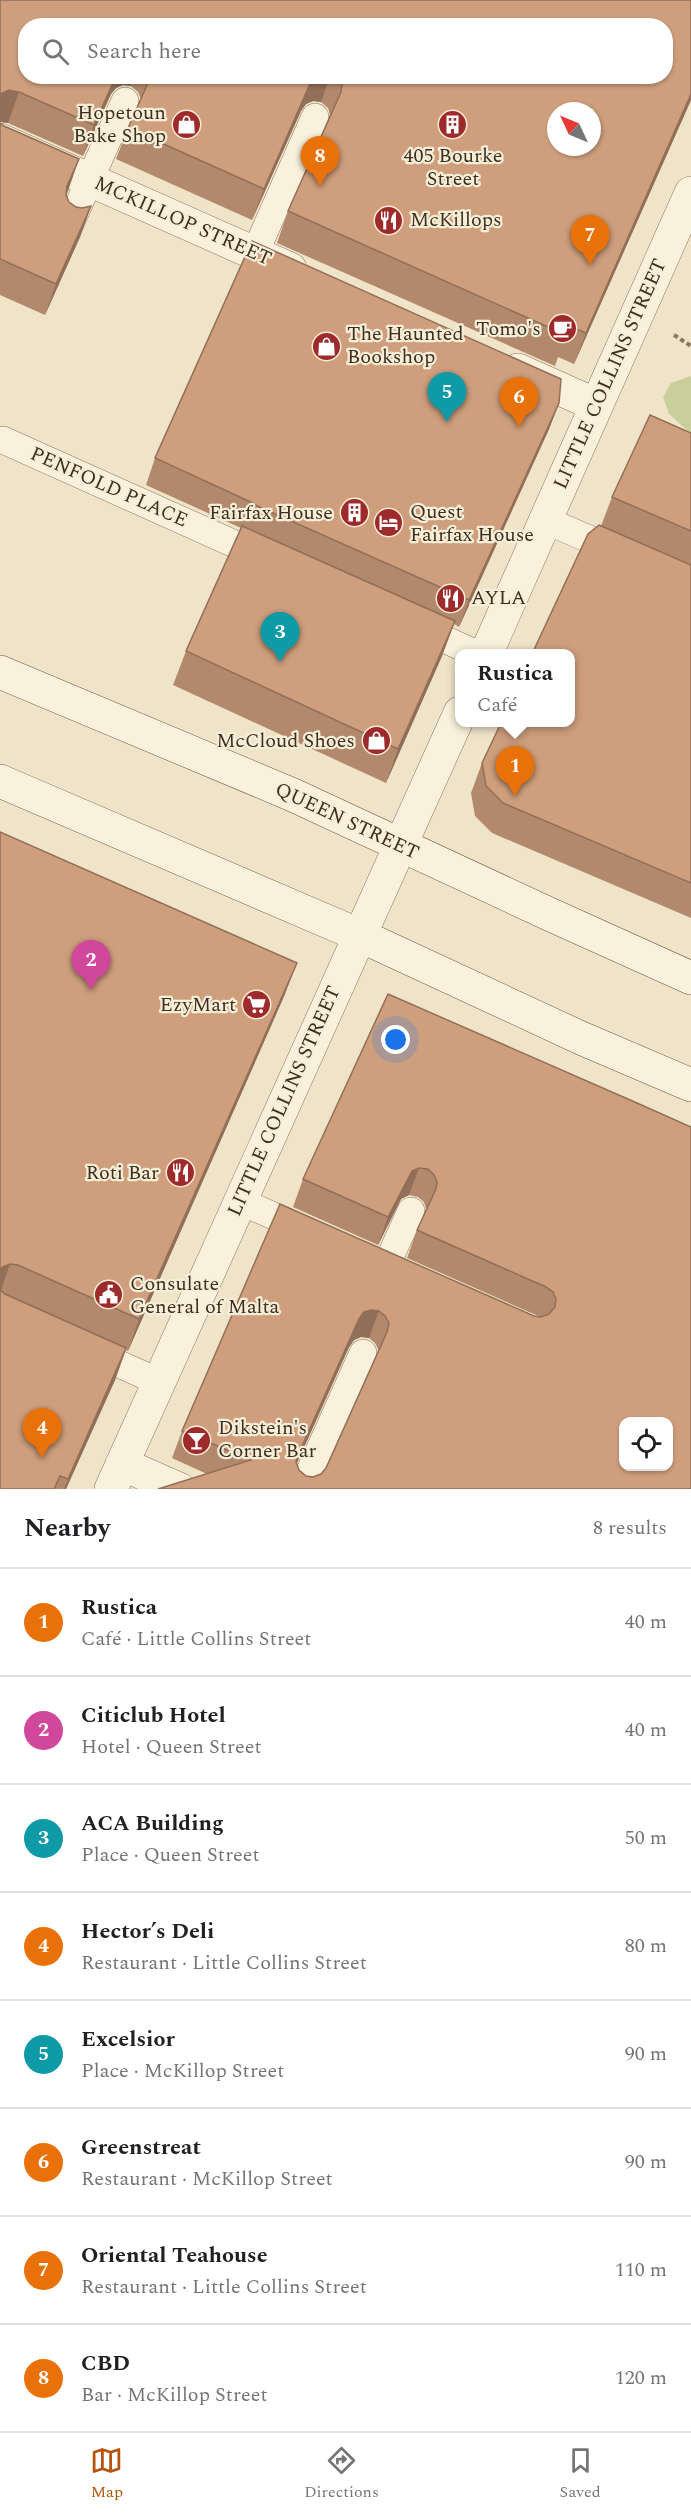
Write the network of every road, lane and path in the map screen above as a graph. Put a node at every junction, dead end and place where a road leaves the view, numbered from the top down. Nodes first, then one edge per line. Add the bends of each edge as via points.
1 (126, 101) dead end
2 (315, 117) dead end
3 (0, 140) edge
4 (90, 180) junction
5 (690, 200) edge
6 (70, 224) edge
7 (255, 253) junction
8 (320, 282) edge
9 (671, 333) dead end
10 (691, 346) edge
11 (495, 360) edge
12 (596, 405) junction
13 (3, 440) dead end
14 (545, 520) junction
15 (647, 564) edge
16 (294, 571) edge
17 (392, 615) edge
18 (466, 649) edge
19 (488, 649) edge
20 (0, 672) edge
21 (455, 722) edge
22 (0, 781) edge
23 (401, 844) junction
24 (359, 935) junction
25 (691, 978) edge
26 (691, 1085) edge
27 (240, 1201) junction
28 (411, 1211) dead end
29 (325, 1239) edge
30 (386, 1266) edge
31 (61, 1338) edge
32 (363, 1353) dead end
33 (159, 1382) junction
34 (117, 1476) edge
35 (179, 1489) edge
36 (302, 1489) edge

1 - 4 lane
2 - 7 lane
3 - 4 street, MCKILLOP STREET
4 - 6 lane
4 - 7 street, MCKILLOP STREET
5 - 12 street, LITTLE COLLINS STREET
7 - 8 street, MCKILLOP STREET
9 - 10 path
11 - 12 street
12 - 14 street, LITTLE COLLINS STREET
13 - 16 lane, PENFOLD PLACE
14 - 15 lane
14 - 19 street, LITTLE COLLINS STREET
17 - 18 lane
20 - 23 street, QUEEN STREET
21 - 23 street, LITTLE COLLINS STREET
22 - 24 street
23 - 24 street, LITTLE COLLINS STREET
23 - 25 street, QUEEN STREET
24 - 26 street
24 - 27 street, LITTLE COLLINS STREET
27 - 29 lane
27 - 33 street, LITTLE COLLINS STREET
28 - 30 lane
31 - 33 lane
32 - 36 lane
33 - 34 street, LITTLE COLLINS STREET
34 - 35 street

